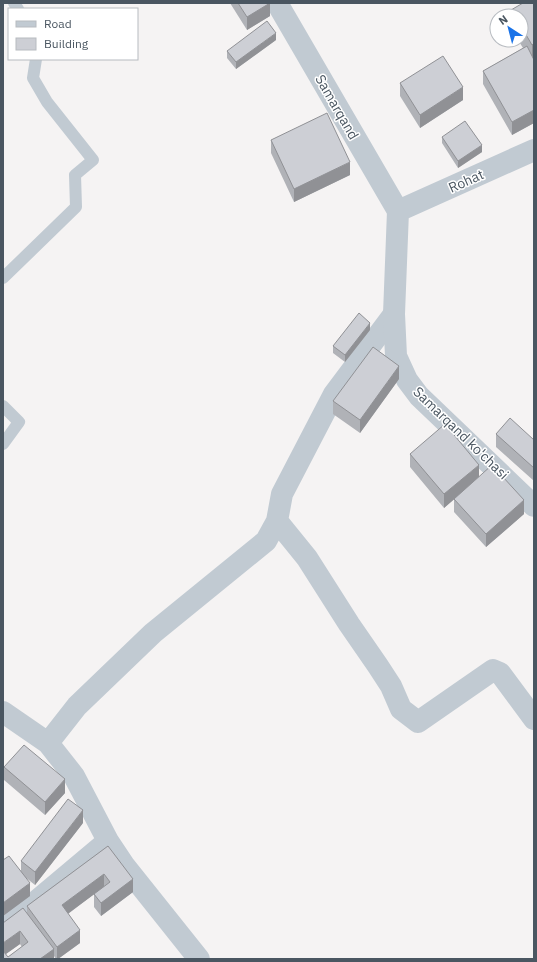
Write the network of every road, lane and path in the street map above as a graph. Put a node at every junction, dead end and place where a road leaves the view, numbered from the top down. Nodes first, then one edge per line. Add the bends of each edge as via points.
1 (277, 3) edge
2 (36, 60) edge
3 (534, 150) edge
4 (398, 211) junction
5 (3, 278) edge
6 (394, 314) junction
7 (3, 406) edge
8 (3, 444) edge
9 (534, 506) edge
10 (277, 521) junction
11 (3, 712) edge
12 (534, 719) edge
13 (48, 743) junction
14 (108, 841) junction
15 (3, 929) edge
16 (200, 959) edge

1 - 4 street, Samarqand
2 - 5 lane via 33,78 48,102 93,160 75,175 76,207
3 - 4 street, Rohat
4 - 6 street, Samarqand ko'chasi
6 - 9 street, Samarqand ko'chasi via 396,356 407,380 419,396
6 - 10 street via 334,394 282,494
7 - 8 lane via 19,422
10 - 12 street via 308,558 391,686 401,709 406,714 418,722 493,670 500,673
10 - 13 street via 266,541 154,634 77,706
11 - 13 street
13 - 14 street via 74,776
14 - 15 street
14 - 16 street via 124,866

